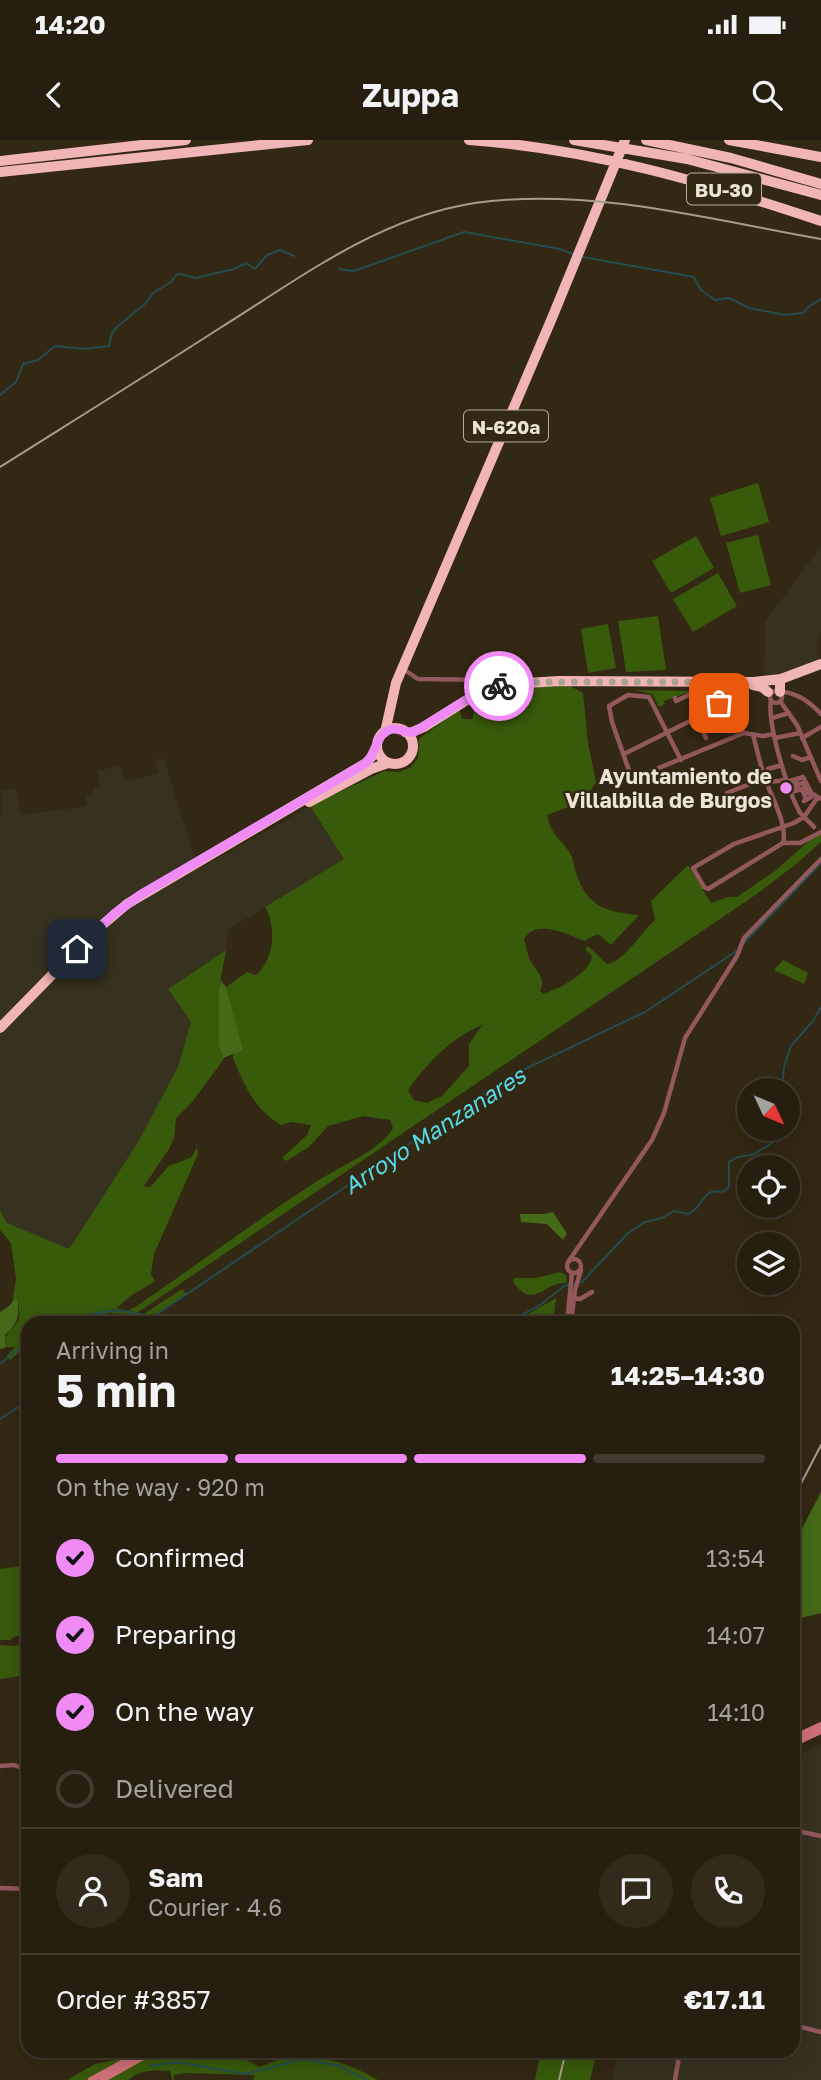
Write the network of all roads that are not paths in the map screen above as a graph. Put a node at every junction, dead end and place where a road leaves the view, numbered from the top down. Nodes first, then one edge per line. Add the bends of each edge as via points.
1 (186, 140) edge
2 (308, 140) edge
3 (469, 140) edge
4 (575, 140) edge
5 (646, 140) edge
6 (729, 140) edge
7 (624, 145) edge
8 (821, 157) edge
9 (0, 161) edge
10 (0, 172) edge
11 (821, 184) edge
12 (821, 195) edge
13 (821, 221) edge
14 (820, 665) edge
15 (403, 668) junction
16 (796, 675) junction
17 (499, 680) dead end
18 (753, 683) junction
19 (695, 686) junction
20 (776, 693) junction
21 (675, 698) dead end
22 (721, 705) junction
23 (388, 712) junction
24 (789, 713) junction
25 (821, 714) edge
26 (772, 718) junction
27 (697, 719) junction
28 (424, 727) junction
29 (821, 727) edge
30 (403, 731) junction
31 (384, 732) junction
32 (668, 733) junction
33 (744, 733) junction
34 (752, 734) junction
35 (775, 736) junction
36 (801, 736) junction
37 (706, 738) dead end
38 (377, 746) junction
39 (412, 746) junction
40 (624, 754) junction
41 (779, 754) junction
42 (793, 756) dead end
43 (770, 757) dead end
44 (811, 757) junction
45 (681, 760) junction
46 (388, 762) junction
47 (782, 765) junction
48 (818, 767) edge
49 (768, 769) dead end
50 (765, 781) junction
51 (821, 781) edge
52 (794, 784) junction
53 (727, 793) dead end
54 (818, 796) edge
55 (804, 817) junction
56 (814, 827) dead end
57 (255, 829) junction
58 (783, 829) junction
59 (821, 832) edge
60 (783, 843) junction
61 (821, 859) edge
62 (31, 995) junction
63 (0, 1023) edge
64 (0, 1028) edge
65 (578, 1248) junction
66 (579, 1260) junction
67 (568, 1262) junction
68 (581, 1270) junction
69 (572, 1273) junction
70 (573, 1289) junction
71 (592, 1292) dead end
72 (574, 1298) junction
73 (570, 1316) edge
74 (570, 1316) edge
75 (821, 1725) edge
76 (821, 1731) edge
77 (800, 1735) edge
78 (800, 1741) edge
79 (0, 1766) edge
80 (21, 1768) edge
81 (800, 1832) edge
82 (821, 1836) edge
83 (0, 1888) edge
84 (21, 1889) edge
85 (800, 2027) edge
86 (821, 2032) edge
87 (131, 2058) edge
88 (141, 2058) edge
89 (679, 2058) edge
90 (91, 2080) edge
91 (102, 2080) edge
92 (674, 2080) edge

1 - 9 highway
2 - 10 highway
3 - 13 highway, BU-30 via 625,162
4 - 7 highway
5 - 11 highway
6 - 8 highway, BU-30
7 - 12 highway
7 - 15 highway, N-620a
14 - 16 highway
14 - 20 highway
15 - 17 street via 418,679
15 - 23 highway, N-620a
16 - 18 highway
16 - 20 highway
18 - 19 highway
18 - 20 highway
19 - 21 street
19 - 22 street
19 - 28 highway via 559,681 511,684 473,696
20 - 24 street
20 - 25 street via 810,702
20 - 26 street
22 - 27 street
22 - 33 street
23 - 30 highway
23 - 31 highway, N-620a
24 - 26 street
24 - 36 street
26 - 35 street
27 - 32 street
27 - 37 street
28 - 30 highway
28 - 39 highway
29 - 36 street
30 - 31 highway
30 - 39 highway
31 - 38 highway
32 - 40 street
32 - 40 street via 649,697 621,699 609,706
32 - 45 street
33 - 34 street
33 - 45 street
34 - 35 street
34 - 50 street
35 - 36 street
35 - 41 street
36 - 44 street
38 - 46 highway
38 - 57 highway via 366,763
39 - 46 highway via 405,761
40 - 45 street via 632,779
41 - 43 street
41 - 47 street
42 - 44 street
44 - 48 street
46 - 57 highway
47 - 49 street
47 - 52 street
48 - 51 street
50 - 52 street
50 - 53 street
50 - 58 street
52 - 54 street
52 - 54 street via 802,789 804,801
52 - 55 street
54 - 55 street
55 - 56 street
55 - 58 street
57 - 62 highway via 121,909
58 - 60 street
58 - 60 street via 734,844 693,868 705,889
59 - 60 street via 800,843
61 - 65 street via 742,942 685,1038 652,1140
62 - 63 highway
62 - 64 highway
65 - 66 street
65 - 67 street
66 - 67 street
66 - 68 street
67 - 69 street
68 - 69 street
68 - 70 street
69 - 70 street
70 - 72 street
70 - 73 street
71 - 72 street
72 - 74 street
75 - 77 street
76 - 78 street
79 - 80 street
81 - 82 street
83 - 84 street
85 - 86 street
87 - 90 street
88 - 91 street
89 - 92 street

